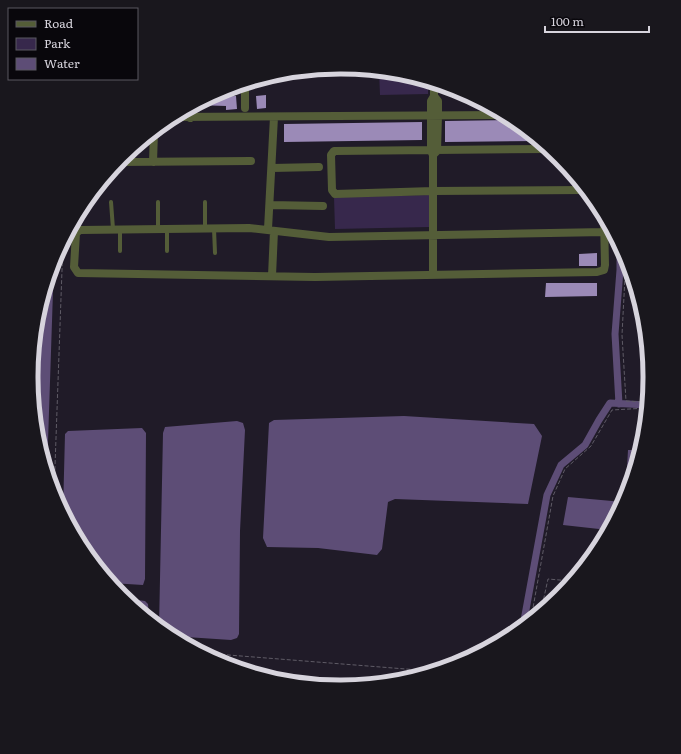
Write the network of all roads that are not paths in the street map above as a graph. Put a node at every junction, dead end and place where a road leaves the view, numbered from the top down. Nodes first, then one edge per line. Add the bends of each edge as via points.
1 (246, 90) edge
2 (434, 90) edge
3 (245, 108) dead end
4 (190, 114) edge
5 (435, 115) junction
6 (492, 115) edge
7 (274, 117) junction
8 (184, 118) edge
9 (190, 118) junction
10 (154, 139) edge
11 (539, 149) edge
12 (434, 152) junction
13 (251, 161) dead end
14 (128, 162) edge
15 (153, 162) junction
16 (319, 167) dead end
17 (272, 168) junction
18 (578, 190) edge
19 (433, 191) junction
20 (111, 202) dead end
21 (158, 202) dead end
22 (204, 202) dead end
23 (270, 205) junction
24 (323, 206) dead end
25 (205, 228) junction
26 (214, 228) junction
27 (158, 229) junction
28 (167, 229) junction
29 (117, 230) junction
30 (271, 230) junction
31 (605, 232) joint
32 (432, 234) junction
33 (120, 251) dead end
34 (167, 252) dead end
35 (214, 254) dead end
36 (433, 275) junction
37 (272, 276) junction

1 - 3 street
2 - 5 street via 434,96 438,101
4 - 9 street
5 - 6 street
5 - 7 street
5 - 12 street
7 - 9 street
7 - 17 street
8 - 9 street
10 - 15 street
11 - 12 street
12 - 19 street
12 - 19 street via 334,151 331,155 332,190 336,194
13 - 15 street
14 - 15 street
16 - 17 street
17 - 23 street
18 - 19 street
19 - 32 street
20 - 29 lane
21 - 27 lane
22 - 25 lane
23 - 24 street
23 - 30 street
25 - 26 street
25 - 28 street
26 - 30 street
26 - 35 lane
27 - 28 street
27 - 29 street
28 - 34 lane
29 - 33 lane
29 - 37 street via 77,231 74,260 76,272
30 - 32 street via 329,237
30 - 37 street
31 - 32 street
31 - 36 street via 605,265 604,270 597,272
32 - 36 street
36 - 37 street

